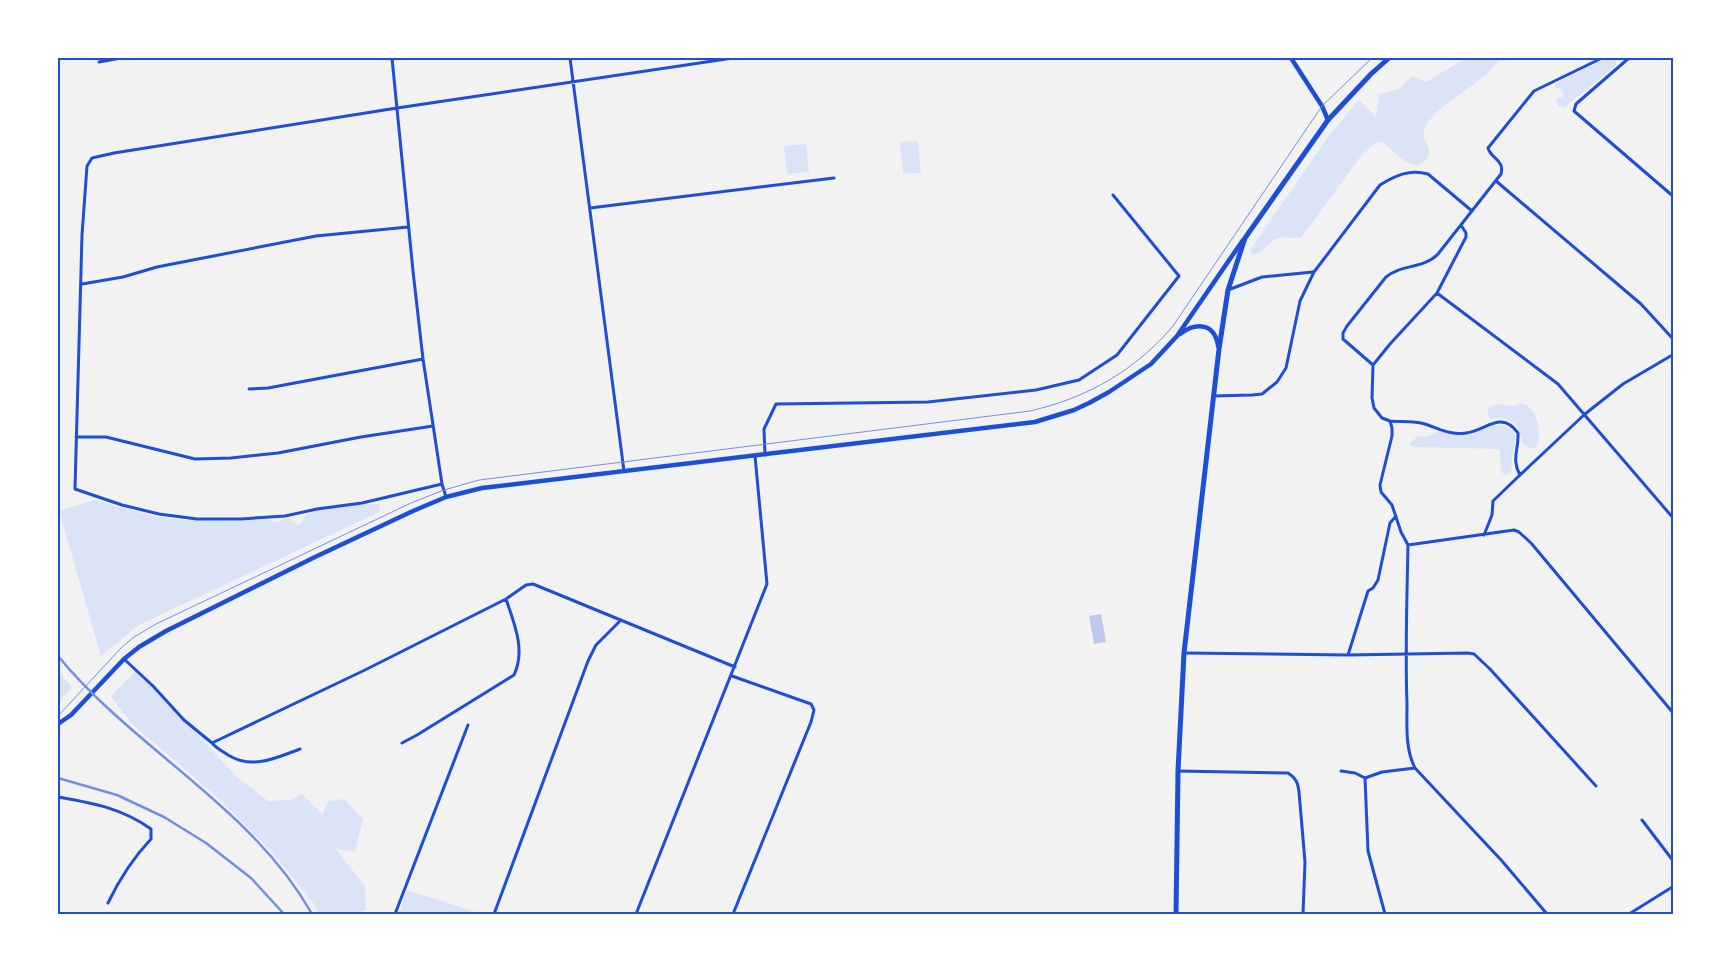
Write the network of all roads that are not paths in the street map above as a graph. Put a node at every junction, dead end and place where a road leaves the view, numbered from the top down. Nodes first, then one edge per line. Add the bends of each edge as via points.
1 (121, 58) edge
2 (392, 58) edge
3 (570, 58) edge
4 (733, 58) edge
5 (1291, 58) edge
6 (1388, 58) edge
7 (1602, 58) edge
8 (1629, 58) edge
9 (99, 62) dead end
10 (574, 82) junction
11 (397, 108) junction
12 (1328, 120) junction
13 (834, 178) dead end
14 (1496, 181) junction
15 (1113, 194) dead end
16 (1674, 197) edge
17 (590, 208) junction
18 (1472, 211) junction
19 (1461, 225) junction
20 (408, 228) junction
21 (1245, 238) junction
22 (1314, 272) junction
23 (82, 284) junction
24 (1228, 290) junction
25 (1437, 293) junction
26 (1177, 336) junction
27 (1674, 340) edge
28 (1219, 349) junction
29 (1674, 354) edge
30 (423, 359) junction
31 (1373, 365) junction
32 (249, 389) dead end
33 (1213, 396) junction
34 (1585, 414) junction
35 (1390, 421) junction
36 (433, 426) junction
37 (76, 437) junction
38 (765, 455) junction
39 (755, 456) junction
40 (624, 472) junction
41 (1520, 475) junction
42 (442, 484) junction
43 (446, 497) junction
44 (1396, 516) junction
45 (1674, 519) edge
46 (1484, 535) junction
47 (1408, 546) junction
48 (506, 599) junction
49 (621, 620) junction
50 (1184, 653) junction
51 (1406, 654) junction
52 (1348, 655) junction
53 (124, 659) junction
54 (735, 667) junction
55 (732, 676) junction
56 (1674, 714) edge
57 (58, 724) edge
58 (468, 725) dead end
59 (212, 743) junction
60 (402, 743) dead end
61 (300, 749) dead end
62 (1415, 768) junction
63 (1178, 771) junction
64 (1341, 771) dead end
65 (1365, 778) junction
66 (1596, 786) dead end
67 (58, 797) edge
68 (1642, 820) dead end
69 (1674, 862) edge
70 (1674, 886) edge
71 (108, 903) dead end
72 (395, 914) edge
73 (494, 914) edge
74 (636, 914) edge
75 (733, 914) edge
76 (1176, 914) edge
77 (1303, 914) edge
78 (1385, 914) edge
79 (1547, 914) edge
80 (1628, 914) edge

1 - 9 street
2 - 11 street
3 - 10 street
4 - 10 street
5 - 12 main road
6 - 12 main road
7 - 14 street via 1534,91 1488,148 1503,166
8 - 16 street via 1576,104 1574,111
10 - 11 street
10 - 17 street
11 - 20 street
11 - 23 street via 92,158 87,166
12 - 21 main road
13 - 17 street
14 - 18 street
14 - 27 street via 1642,304
15 - 38 street via 1179,276 1117,355 1079,380 1036,390 928,402 776,404 764,429
17 - 40 street
18 - 19 street
18 - 22 street via 1428,174 1410,172 1395,176 1380,185
19 - 25 street via 1466,237
19 - 31 street via 1434,259 1392,271 1347,326 1343,339
20 - 23 street via 316,236
20 - 30 street
21 - 24 main road
21 - 26 main road
22 - 24 street via 1262,277
22 - 33 street via 1300,301 1286,368 1277,382 1262,394
23 - 37 street
24 - 28 main road
25 - 31 street
25 - 34 street via 1558,384
26 - 28 main road via 1188,328 1199,326 1211,330
26 - 38 main road via 1151,364 1124,383 1089,403 1035,422
28 - 33 main road
29 - 34 street via 1623,384
30 - 32 street
30 - 36 street
31 - 35 street via 1374,408 1382,418
33 - 50 main road
34 - 41 street
34 - 45 street
35 - 41 street via 1422,424 1451,434 1465,434 1500,421 1508,423 1518,433 1514,461
35 - 44 street via 1392,436 1380,485
36 - 37 street via 278,453 204,459 106,437
36 - 42 street
37 - 42 street via 75,488 122,505 197,519 285,516 362,503
38 - 39 main road
39 - 40 main road
39 - 54 street via 767,584
40 - 43 main road via 482,488
41 - 46 street via 1493,502
42 - 43 street
43 - 53 main road via 166,631
44 - 47 street
44 - 52 street via 1390,523 1378,580 1368,591
46 - 47 street
46 - 56 street via 1514,530 1531,543
47 - 51 street
48 - 49 street via 526,585 533,584
48 - 59 street
48 - 60 street via 520,649 514,675
49 - 54 street
49 - 73 street via 596,645 588,661
50 - 52 street
50 - 63 main road
51 - 52 street
51 - 62 street via 1408,740
51 - 66 street via 1474,654
53 - 57 main road via 71,715
53 - 59 street via 184,720
54 - 55 street
55 - 74 street
55 - 75 street via 810,704 814,710
58 - 72 street
59 - 61 street via 233,758 247,763 260,763
62 - 65 street via 1382,772
62 - 79 street
63 - 76 main road
63 - 77 street via 1288,774 1294,777 1298,783 1305,862
64 - 65 street
65 - 78 street via 1368,851
67 - 71 street via 98,804 136,818 151,829 152,839 135,855
68 - 69 street
70 - 80 street

